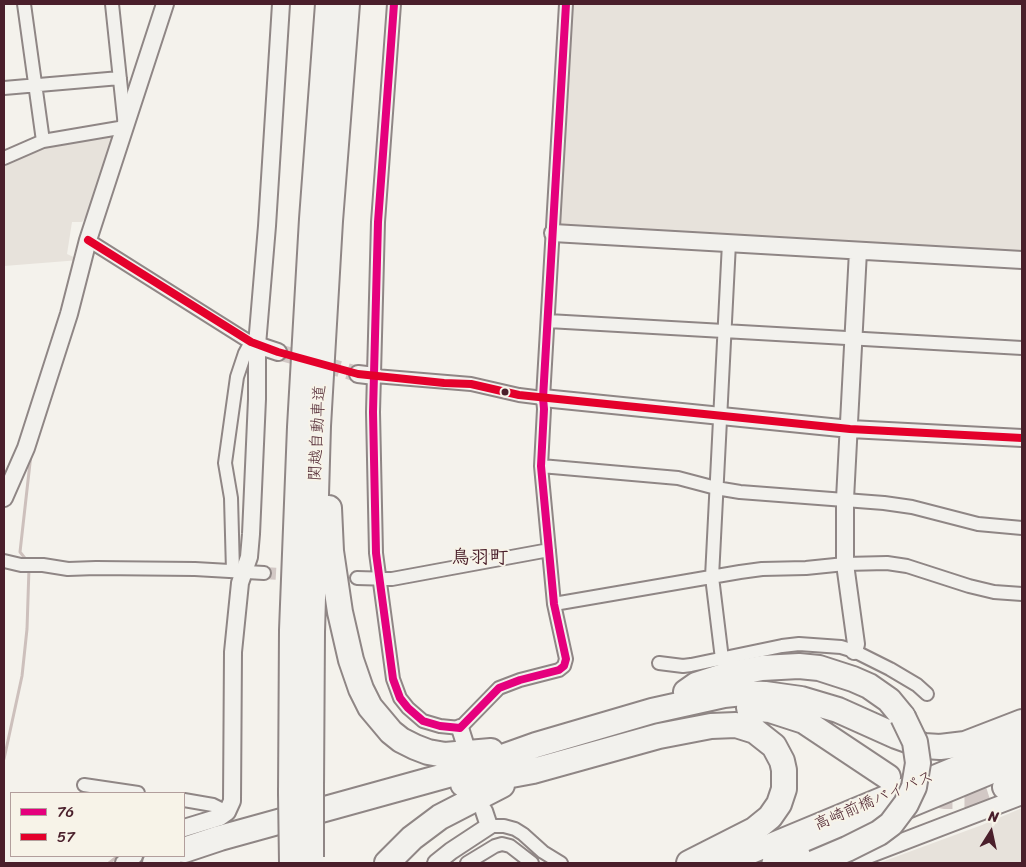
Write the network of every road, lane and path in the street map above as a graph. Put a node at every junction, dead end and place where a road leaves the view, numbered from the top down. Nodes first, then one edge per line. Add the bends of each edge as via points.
1 (24, 4) edge
2 (112, 4) edge
3 (165, 4) edge
4 (281, 4) edge
5 (328, 4) edge
6 (348, 4) edge
7 (394, 4) edge
8 (566, 4) edge
9 (120, 78) junction
10 (35, 86) junction
11 (4, 88) edge
12 (125, 127) junction
13 (43, 141) junction
14 (4, 158) edge
15 (330, 221) junction
16 (553, 233) junction
17 (88, 240) junction
18 (729, 243) junction
19 (858, 251) junction
20 (1022, 260) edge
21 (548, 321) junction
22 (724, 331) junction
23 (853, 339) junction
24 (254, 343) junction
25 (1022, 348) edge
26 (278, 352) tunnel mouth
27 (358, 374) tunnel mouth
28 (375, 376) junction
29 (543, 398) junction
30 (720, 416) junction
31 (850, 429) junction
32 (1022, 438) edge
33 (541, 466) junction
34 (716, 488) junction
35 (4, 498) edge
36 (845, 499) junction
37 (1022, 528) edge
38 (550, 550) junction
39 (4, 561) edge
40 (845, 564) junction
41 (239, 571) junction
42 (264, 573) tunnel mouth
43 (712, 577) junction
44 (357, 578) dead end
45 (378, 580) junction
46 (1022, 594) edge
47 (554, 604) junction
48 (854, 651) junction
49 (722, 659) junction
50 (659, 663) dead end
51 (926, 694) dead end
52 (652, 711) junction
53 (1022, 722) edge
54 (460, 728) junction
55 (659, 736) junction
56 (1022, 740) edge
57 (536, 745) junction
58 (466, 747) dead end
59 (1022, 760) edge
60 (533, 771) junction
61 (888, 777) dead end
62 (84, 785) dead end
63 (1016, 788) edge
64 (131, 792) edge
65 (294, 793) junction
66 (185, 800) edge
67 (227, 812) junction
68 (487, 819) joint
69 (185, 828) edge
70 (185, 850) edge
71 (168, 857) edge
72 (301, 862) edge
73 (155, 863) edge
74 (185, 863) edge
75 (282, 863) edge
76 (387, 863) edge
77 (436, 863) edge
78 (467, 863) edge
79 (532, 863) edge
80 (561, 863) edge
81 (689, 863) edge
82 (726, 863) edge
83 (772, 863) edge
84 (814, 863) edge
85 (847, 863) edge

1 - 10 street
2 - 9 street
3 - 12 street
4 - 24 street via 267,226
5 - 65 highway, 関越自動車道 via 312,219 292,630
6 - 15 highway, 関越自動車道
7 - 28 street via 378,222
8 - 16 street
9 - 10 street
9 - 12 street
10 - 11 street
10 - 13 street
12 - 13 street
12 - 17 street
13 - 14 street
15 - 57 highway via 331,551 340,612 361,689 370,707 391,732 428,752 455,755
15 - 65 highway, 関越自動車道 via 314,548
16 - 18 street
16 - 21 street
17 - 24 street
17 - 35 street via 69,314 26,448
18 - 19 street
18 - 22 street
19 - 20 street
19 - 23 street
21 - 22 street
21 - 29 street
22 - 23 street
22 - 30 street
23 - 25 street
23 - 31 street
24 - 26 street
24 - 41 street via 249,557
24 - 41 street via 244,353 237,378 225,463
27 - 28 street
28 - 29 street via 471,384
28 - 45 street via 374,481
29 - 30 street
29 - 33 street
30 - 31 street
30 - 34 street
31 - 32 street
31 - 36 street
33 - 34 street via 678,478
33 - 38 street
34 - 36 street
34 - 43 street
36 - 37 street via 900,505 978,524
36 - 40 street
38 - 45 street
38 - 47 street
39 - 41 street via 68,569
40 - 43 street
40 - 46 street via 907,566 969,586
40 - 48 street via 856,644
41 - 42 street
41 - 67 street via 233,652 233,793
43 - 47 street
43 - 49 street
44 - 45 street
45 - 54 street via 393,678 400,698 423,721
47 - 54 street via 566,659 564,666 498,688
48 - 49 street via 799,644
48 - 51 street via 905,678
49 - 50 street via 682,666
52 - 53 highway via 724,695 786,696 838,710 909,742 940,747 976,741
52 - 57 highway
52 - 84 highway, bridge via 696,685 730,674 799,666 819,668 853,679 889,700 903,716 915,742 918,763 914,787 906,804 880,833
54 - 58 street
55 - 60 highway
55 - 61 highway via 712,711 739,708 770,710 804,721
55 - 81 highway via 725,724 746,727 774,746 784,770 783,796 770,817 754,830
56 - 82 highway, 高崎前橋バイパス
57 - 70 highway via 466,770
59 - 83 highway, 高崎前橋バイパス
60 - 74 highway via 457,785
60 - 76 highway via 440,817
62 - 64 street
63 - 85 street
65 - 72 highway, 関越自動車道, bridge
65 - 75 highway
66 - 67 street via 213,805
67 - 69 street
68 - 77 street
68 - 80 street via 523,834
71 - 73 highway
78 - 79 street via 502,844 510,846

